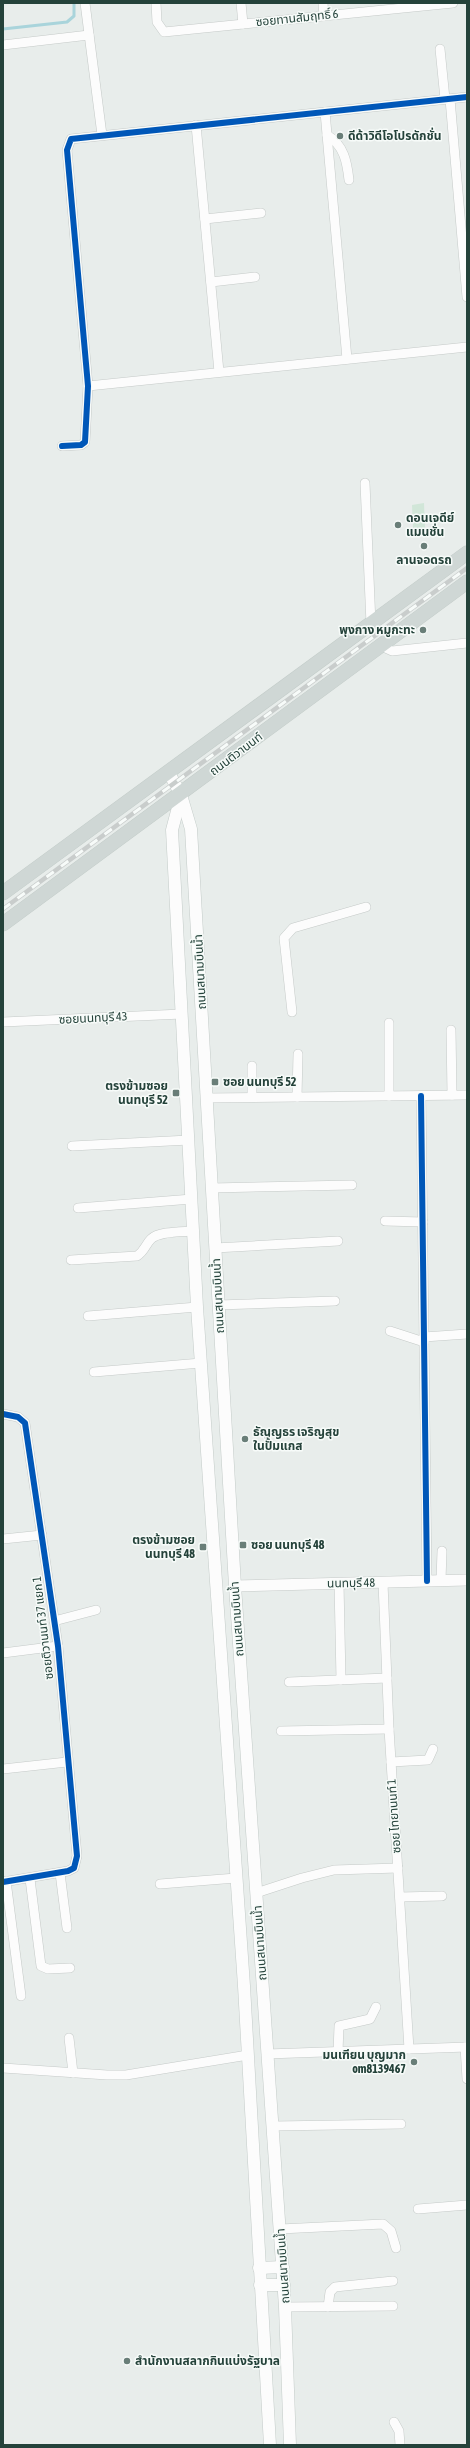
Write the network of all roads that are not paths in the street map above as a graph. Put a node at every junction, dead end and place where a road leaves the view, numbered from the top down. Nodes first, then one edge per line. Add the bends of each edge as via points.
1 (85, 3) edge
2 (156, 3) edge
3 (241, 3) edge
4 (322, 3) edge
5 (453, 3) edge
6 (400, 6) edge
7 (324, 16) junction
8 (243, 24) junction
9 (89, 35) junction
10 (3, 45) edge
11 (440, 49) dead end
12 (467, 97) edge
13 (447, 99) junction
14 (325, 112) junction
15 (196, 125) junction
16 (102, 135) junction
17 (327, 135) junction
18 (349, 180) dead end
19 (261, 213) dead end
20 (205, 219) junction
21 (255, 277) dead end
22 (211, 282) junction
23 (467, 296) edge
24 (467, 347) edge
25 (347, 359) junction
26 (219, 372) junction
27 (88, 386) junction
28 (62, 446) dead end
29 (365, 483) dead end
30 (467, 553) edge
31 (467, 582) edge
32 (371, 624) junction
33 (467, 643) edge
34 (381, 646) junction
35 (169, 773) junction
36 (181, 795) junction
37 (3, 893) edge
38 (366, 907) dead end
39 (3, 924) edge
40 (292, 1012) dead end
41 (182, 1014) junction
42 (3, 1022) edge
43 (388, 1023) dead end
44 (451, 1030) dead end
45 (298, 1054) dead end
46 (252, 1066) dead end
47 (452, 1095) junction
48 (467, 1095) edge
49 (389, 1096) junction
50 (421, 1096) junction
51 (252, 1097) junction
52 (297, 1097) junction
53 (206, 1098) junction
54 (189, 1140) junction
55 (72, 1146) dead end
56 (352, 1185) dead end
57 (212, 1188) junction
58 (192, 1199) junction
59 (78, 1208) dead end
60 (385, 1220) dead end
61 (423, 1222) junction
62 (194, 1231) junction
63 (338, 1241) dead end
64 (215, 1248) junction
65 (71, 1260) dead end
66 (335, 1301) dead end
67 (218, 1305) junction
68 (197, 1307) junction
69 (88, 1316) dead end
70 (390, 1331) dead end
71 (467, 1334) edge
72 (424, 1339) junction
73 (201, 1363) junction
74 (94, 1372) dead end
75 (3, 1414) edge
76 (42, 1535) junction
77 (3, 1539) edge
78 (442, 1551) dead end
79 (441, 1580) junction
80 (467, 1580) edge
81 (427, 1581) junction
82 (339, 1583) junction
83 (383, 1583) junction
84 (216, 1586) junction
85 (235, 1586) junction
86 (96, 1610) dead end
87 (54, 1620) junction
88 (58, 1646) junction
89 (3, 1654) edge
90 (387, 1678) junction
91 (341, 1680) junction
92 (289, 1682) dead end
93 (389, 1729) junction
94 (281, 1731) dead end
95 (433, 1749) dead end
96 (67, 1762) junction
97 (391, 1762) junction
98 (3, 1768) edge
99 (398, 1868) junction
100 (60, 1874) junction
101 (236, 1878) junction
102 (30, 1879) junction
103 (4, 1882) edge
104 (160, 1884) dead end
105 (256, 1893) junction
106 (442, 1896) dead end
107 (400, 1897) junction
108 (67, 1928) dead end
109 (70, 1968) dead end
110 (21, 1996) dead end
111 (376, 2007) dead end
112 (69, 2038) dead end
113 (466, 2047) edge
114 (409, 2049) junction
115 (338, 2052) junction
116 (267, 2054) junction
117 (248, 2056) junction
118 (3, 2068) edge
119 (73, 2073) junction
120 (467, 2079) edge
121 (401, 2124) dead end
122 (274, 2126) junction
123 (467, 2205) edge
124 (418, 2208) dead end
125 (280, 2229) junction
126 (396, 2248) dead end
127 (283, 2267) junction
128 (259, 2268) junction
129 (393, 2281) dead end
130 (284, 2284) junction
131 (260, 2285) junction
132 (328, 2306) junction
133 (393, 2306) dead end
134 (286, 2307) junction
135 (394, 2422) dead end
136 (270, 2445) edge
137 (290, 2445) edge
138 (400, 2445) edge

1 - 9 street
2 - 8 street, ซอยทานสัมฤทธิ์ 6 via 159,28 164,32
3 - 8 street
4 - 7 street
5 - 6 street, ซอยทานสัมฤทธิ์ 6
6 - 7 street, ซอยทานสัมฤทธิ์ 6
7 - 8 street, ซอยทานสัมฤทธิ์ 6
9 - 10 street
9 - 16 street
11 - 13 street
12 - 13 street
13 - 14 street
13 - 23 street
14 - 15 street
14 - 17 street
15 - 16 street
15 - 20 street
16 - 27 street via 71,140 67,150
17 - 18 street via 336,140 342,149
17 - 25 street
19 - 20 street
20 - 22 street
21 - 22 street
22 - 26 street
24 - 25 street
25 - 26 street
26 - 27 street
27 - 28 street via 85,442 81,445
29 - 32 street
30 - 32 main road, ถนนติวานนท์
31 - 34 main road, ถนนติวานนท์
32 - 35 main road, ถนนติวานนท์
33 - 34 street via 392,651
34 - 36 main road, ถนนติวานนท์
35 - 36 main road, ถนนสนามบินน้ำ
35 - 37 main road, ถนนติวานนท์
36 - 39 main road, ถนนติวานนท์
36 - 41 main road, ถนนสนามบินน้ำ via 172,830
36 - 53 main road, ถนนสนามบินน้ำ via 191,829
38 - 40 street via 349,910 287,932 284,938
41 - 42 street, ซอยนนทบุรี 43
41 - 54 main road, ถนนสนามบินน้ำ
43 - 49 street
44 - 47 street
45 - 52 street
46 - 51 street
47 - 48 street
47 - 50 street
49 - 50 street
49 - 52 street
50 - 61 street
51 - 52 street
51 - 53 street
53 - 57 main road, ถนนสนามบินน้ำ
54 - 55 street
54 - 58 main road, ถนนสนามบินน้ำ
56 - 57 street
57 - 64 main road, ถนนสนามบินน้ำ
58 - 59 street
58 - 62 main road, ถนนสนามบินน้ำ
60 - 61 street
61 - 72 street
62 - 65 street via 156,1235 137,1256
62 - 68 main road, ถนนสนามบินน้ำ
63 - 64 street
64 - 67 main road, ถนนสนามบินน้ำ
66 - 67 street
67 - 85 main road, ถนนสนามบินน้ำ
68 - 69 street
68 - 73 main road, ถนนสนามบินน้ำ
70 - 72 street
71 - 72 street
72 - 81 street
73 - 74 street
73 - 84 main road, ถนนสนามบินน้ำ
75 - 76 street, ซอยติวานนท์ 37 แยก 1 via 18,1417 25,1423
76 - 77 street
76 - 87 street, ซอยติวานนท์ 37 แยก 1
78 - 79 street
79 - 80 street, นนทบุรี 48
79 - 81 street, นนทบุรี 48
81 - 83 street, นนทบุรี 48
82 - 83 street, นนทบุรี 48
82 - 85 street, นนทบุรี 48
82 - 91 street
83 - 90 street, ซอย ไทยานนท์ 1
84 - 85 main road
84 - 101 main road, ถนนสนามบินน้ำ
85 - 105 main road, ถนนสนามบินน้ำ
86 - 87 street
87 - 88 street, ซอยติวานนท์ 37 แยก 1
88 - 89 street
88 - 96 street, ซอยติวานนท์ 37 แยก 1
90 - 91 street
90 - 93 street, ซอย ไทยานนท์ 1
91 - 92 street
93 - 94 street
93 - 97 street, ซอย ไทยานนท์ 1
95 - 97 street via 428,1760
96 - 98 street
96 - 100 street, ซอยติวานนท์ 37 แยก 1 via 77,1856 74,1868
97 - 99 street, ซอย ไทยานนท์ 1
99 - 105 street via 334,1870
99 - 107 street, ซอย ไทยานนท์ 1
100 - 102 street
100 - 108 street
101 - 104 street
101 - 117 main road, ถนนสนามบินน้ำ
102 - 103 street
102 - 109 street via 41,1966 48,1969
103 - 110 street
105 - 116 main road, ถนนสนามบินน้ำ
106 - 107 street
107 - 114 street, ซอย ไทยานนท์ 1
111 - 115 street via 370,2019 338,2027
112 - 119 street
113 - 114 street
113 - 120 street
114 - 115 street
115 - 116 street
116 - 117 main road
116 - 122 main road, ถนนสนามบินน้ำ
117 - 119 street via 126,2075
117 - 128 main road, ถนนสนามบินน้ำ
118 - 119 street
121 - 122 street
122 - 125 main road, ถนนสนามบินน้ำ
123 - 124 street
125 - 126 street via 383,2224 391,2231
125 - 127 main road, ถนนสนามบินน้ำ
127 - 128 main road
127 - 130 main road, ถนนสนามบินน้ำ
128 - 131 main road, ถนนสนามบินน้ำ
129 - 132 street via 335,2287 330,2292
130 - 131 main road
130 - 134 main road, ถนนสนามบินน้ำ
131 - 136 main road, ถนนสนามบินน้ำ
132 - 133 street
132 - 134 street
134 - 137 main road, ถนนสนามบินน้ำ
135 - 138 street via 399,2431

